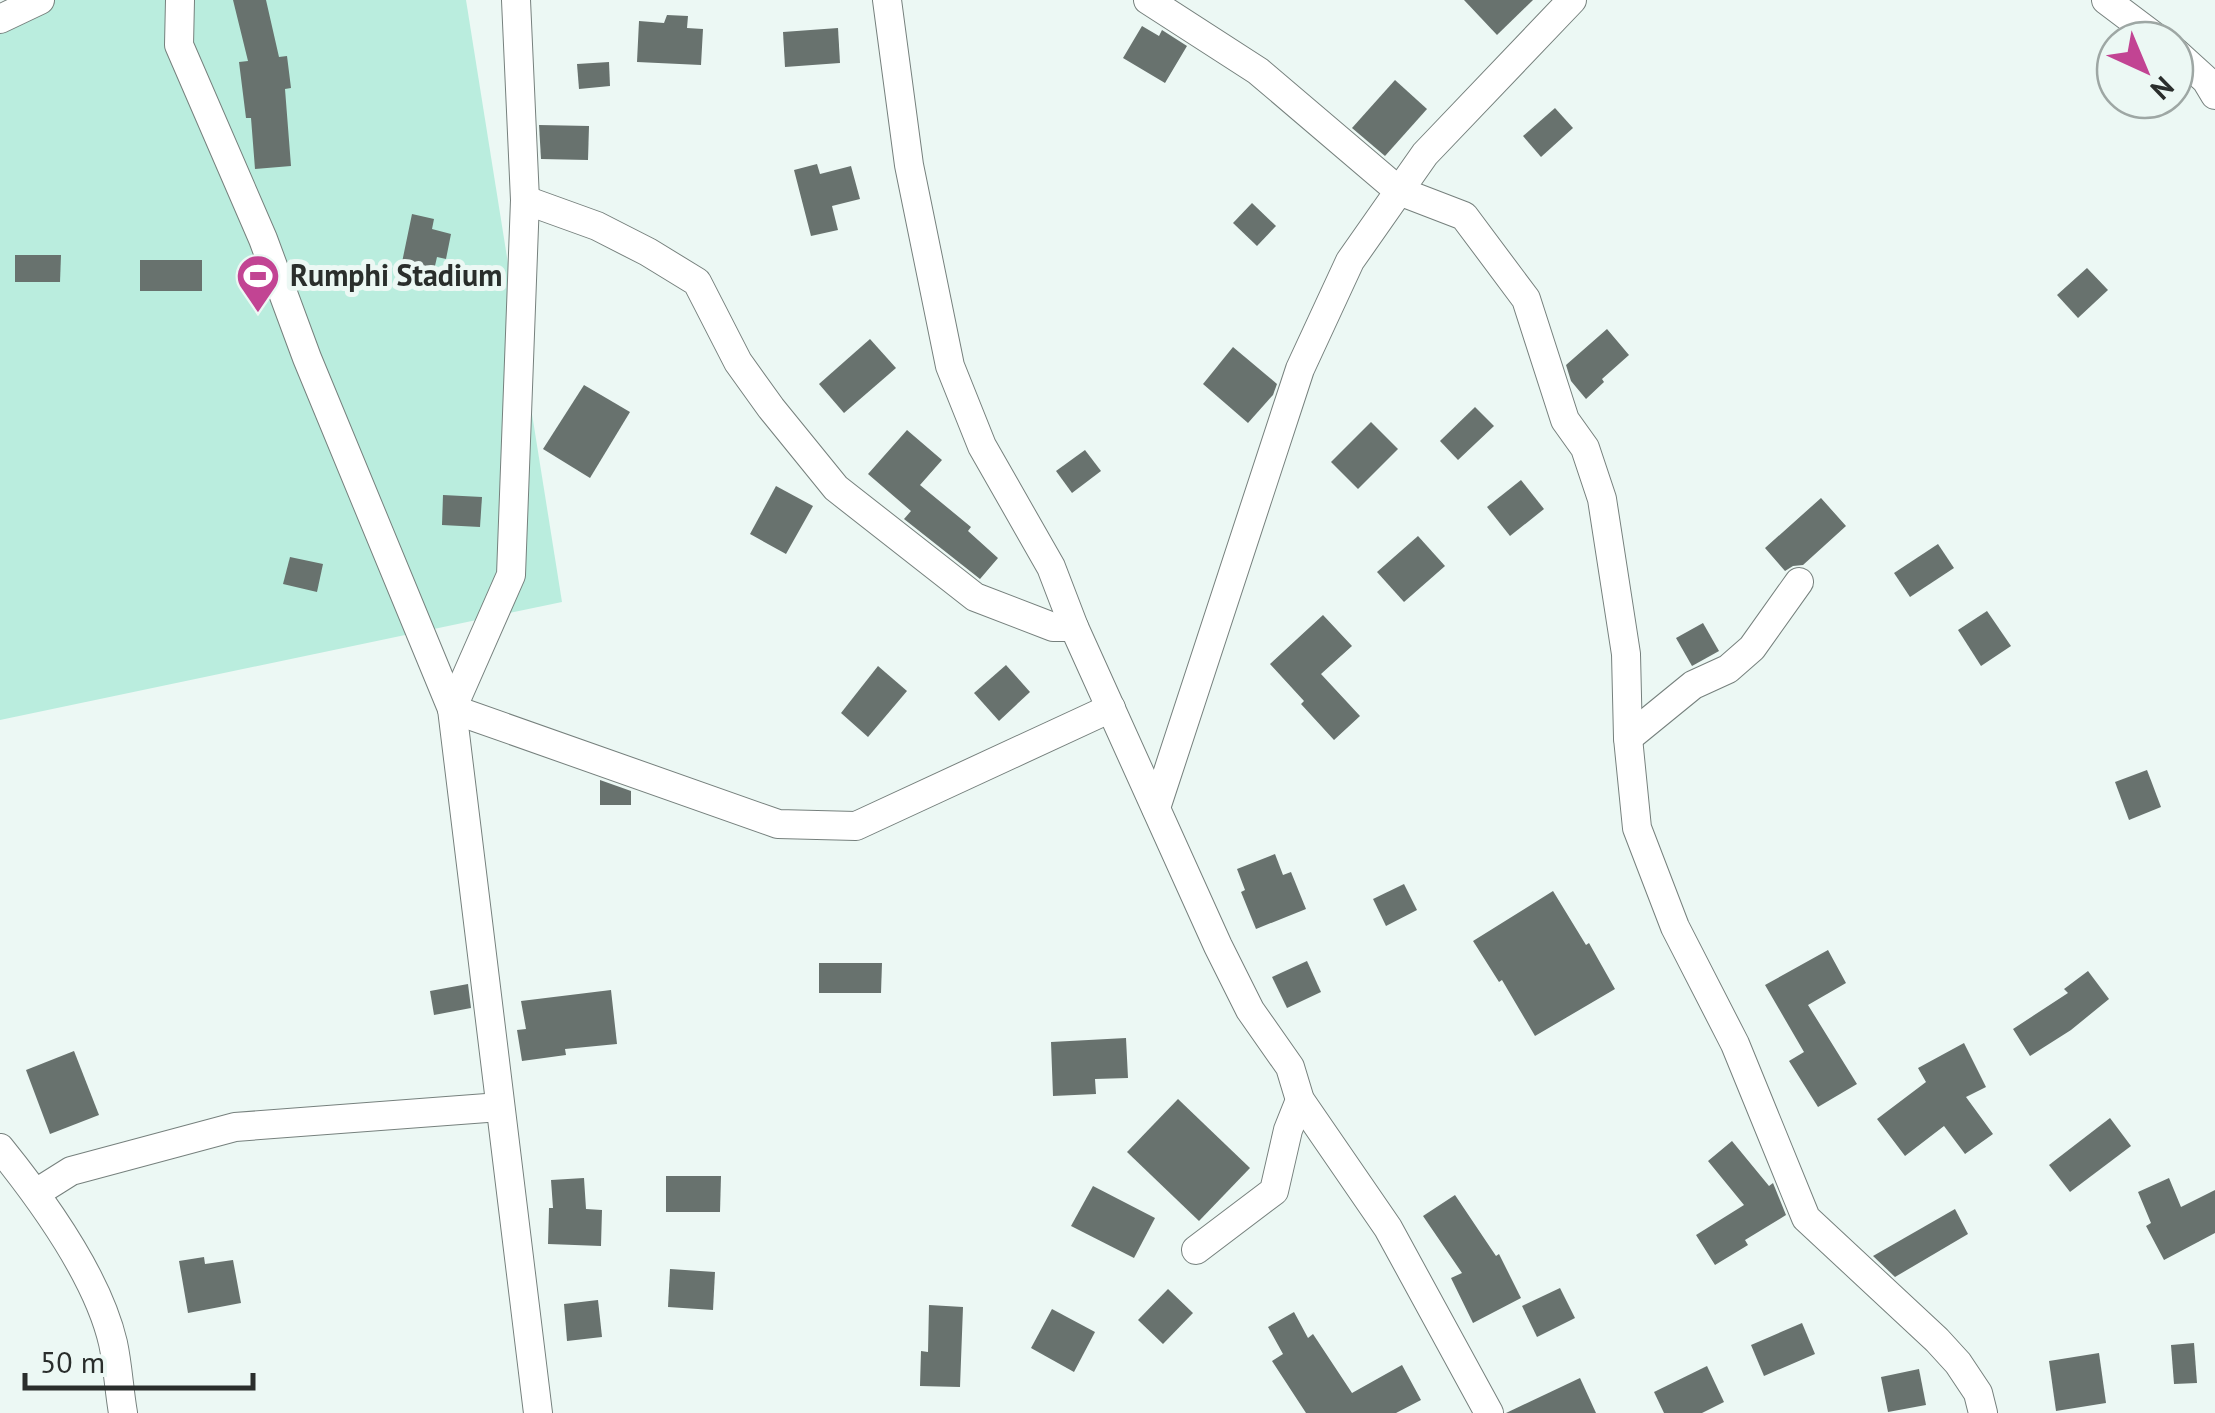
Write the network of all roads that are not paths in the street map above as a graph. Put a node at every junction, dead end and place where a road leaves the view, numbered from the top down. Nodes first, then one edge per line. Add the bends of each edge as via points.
1 (40, 0) edge
2 (180, 0) edge
3 (516, 0) edge
4 (888, 0) edge
5 (1148, 0) edge
6 (1572, 0) edge
7 (2106, 0) edge
8 (0, 18) edge
9 (2132, 20) edge
10 (2195, 70) edge
11 (2215, 95) edge
12 (1399, 191) junction
13 (526, 200) junction
14 (1798, 582) dead end
15 (1074, 627) junction
16 (1112, 708) junction
17 (452, 710) junction
18 (1628, 738) junction
19 (1156, 808) junction
20 (1300, 1100) junction
21 (500, 1107) junction
22 (0, 1148) edge
23 (36, 1192) junction
24 (1196, 1250) dead end
25 (123, 1413) edge
26 (538, 1413) edge
27 (1489, 1413) edge
28 (1983, 1413) edge

1 - 8 street
2 - 17 street via 178,44
3 - 13 street
4 - 15 street via 909,165 950,366 982,446 1051,567
5 - 12 street via 1258,71
6 - 12 street via 1425,154
7 - 9 street
10 - 11 street
12 - 18 street via 1464,216 1526,299 1565,420 1585,448 1602,499 1626,654
12 - 19 street via 1350,261 1300,370
13 - 15 street via 597,226 697,282 738,362 836,488 974,598 1053,627
13 - 17 street via 511,575
14 - 18 street via 1752,648
15 - 16 street
16 - 17 street via 856,826 778,824
16 - 19 street
17 - 21 street
18 - 28 street via 1637,828 1806,1218 1958,1363
19 - 20 street via 1250,1010 1290,1067
20 - 24 street via 1274,1191
20 - 27 street via 1388,1228
21 - 23 street via 235,1127 70,1172
21 - 26 street
22 - 23 street
23 - 25 street via 92,1287 113,1342

